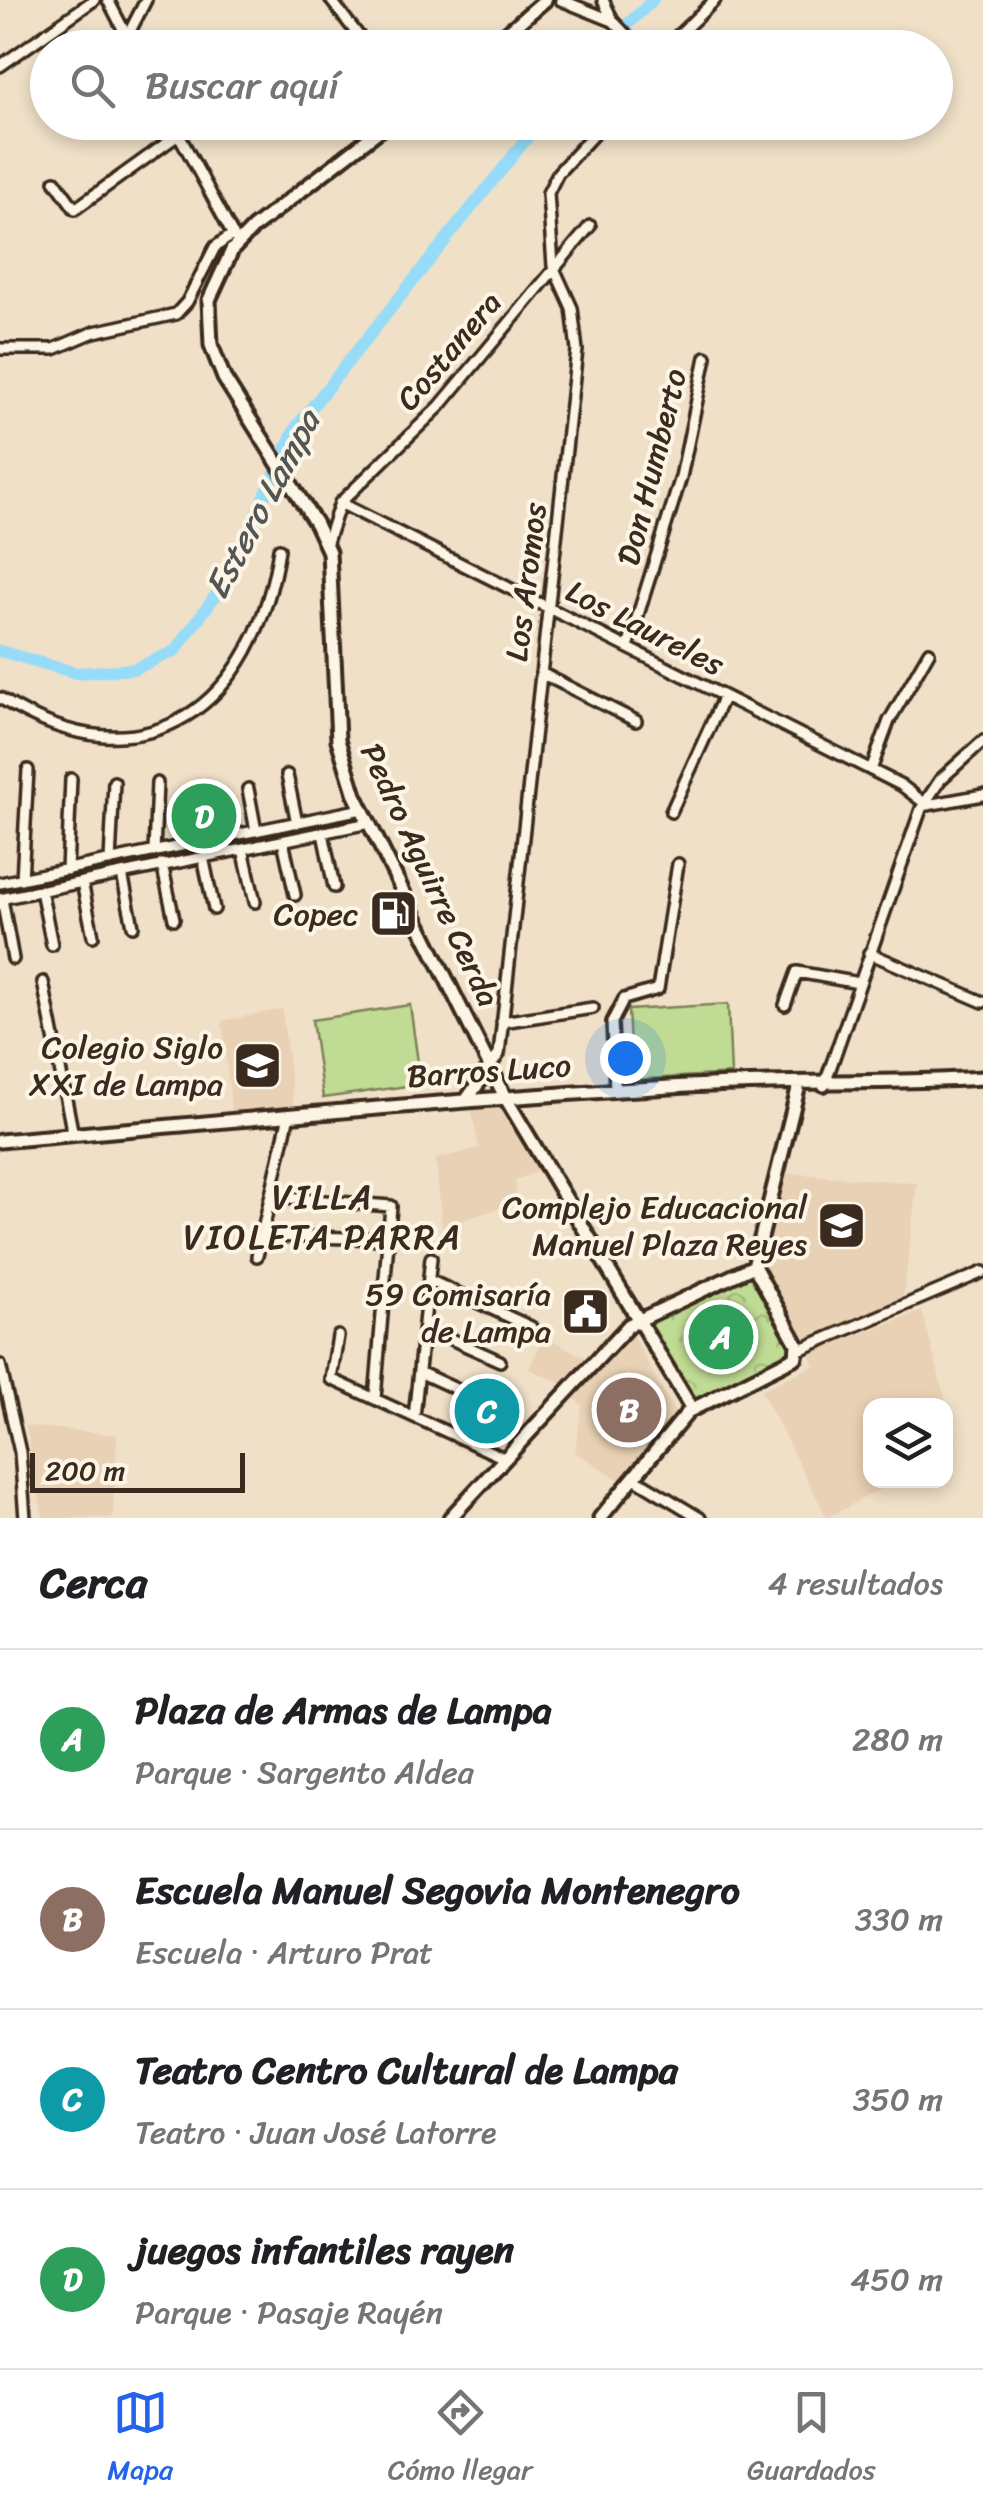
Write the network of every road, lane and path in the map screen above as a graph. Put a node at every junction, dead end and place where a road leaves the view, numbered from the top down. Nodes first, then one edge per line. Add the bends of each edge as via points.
1 (94, 0) edge
2 (108, 0) edge
3 (146, 0) edge
4 (332, 0) edge
5 (545, 0) edge
6 (561, 0) edge
7 (603, 0) edge
8 (715, 0) edge
9 (613, 21) junction
10 (51, 30) edge
11 (123, 30) edge
12 (131, 30) edge
13 (354, 30) edge
14 (510, 30) edge
15 (622, 30) edge
16 (683, 30) edge
17 (30, 45) edge
18 (0, 66) edge
19 (171, 140) edge
20 (181, 140) edge
21 (366, 140) edge
22 (589, 140) edge
23 (55, 181) dead end
24 (590, 226) dead end
25 (236, 238) junction
26 (553, 266) junction
27 (0, 349) edge
28 (706, 356) dead end
29 (340, 503) junction
30 (326, 545) junction
31 (279, 548) dead end
32 (548, 608) junction
33 (628, 647) junction
34 (929, 652) dead end
35 (540, 673) junction
36 (0, 698) edge
37 (722, 699) junction
38 (636, 721) dead end
39 (983, 741) edge
40 (28, 770) dead end
41 (870, 770) junction
42 (287, 775) dead end
43 (71, 779) dead end
44 (114, 782) dead end
45 (157, 783) dead end
46 (248, 789) dead end
47 (983, 795) edge
48 (923, 803) junction
49 (362, 809) junction
50 (670, 812) dead end
51 (328, 816) junction
52 (296, 823) junction
53 (369, 823) junction
54 (256, 831) junction
55 (327, 832) junction
56 (216, 839) junction
57 (283, 841) junction
58 (196, 843) junction
59 (170, 849) junction
60 (244, 849) junction
61 (156, 852) junction
62 (203, 857) junction
63 (110, 861) junction
64 (167, 864) junction
65 (678, 864) dead end
66 (66, 870) junction
67 (122, 874) junction
68 (22, 879) junction
69 (82, 882) junction
70 (0, 883) edge
71 (334, 887) dead end
72 (41, 890) junction
73 (294, 895) dead end
74 (1, 899) edge
75 (255, 902) dead end
76 (214, 909) dead end
77 (174, 920) dead end
78 (133, 926) dead end
79 (93, 936) dead end
80 (52, 945) dead end
81 (869, 953) junction
82 (14, 959) dead end
83 (43, 982) dead end
84 (859, 983) junction
85 (983, 1002) edge
86 (785, 1005) dead end
87 (593, 1008) dead end
88 (502, 1022) junction
89 (490, 1067) junction
90 (983, 1078) edge
91 (800, 1085) junction
92 (824, 1086) junction
93 (615, 1090) junction
94 (505, 1097) junction
95 (467, 1099) junction
96 (290, 1115) junction
97 (73, 1135) junction
98 (0, 1141) edge
99 (270, 1197) junction
100 (262, 1236) junction
101 (391, 1239) junction
102 (257, 1256) dead end
103 (431, 1258) dead end
104 (754, 1266) junction
105 (983, 1272) edge
106 (429, 1280) junction
107 (638, 1320) junction
108 (424, 1327) junction
109 (532, 1327) dead end
110 (338, 1336) dead end
111 (799, 1350) junction
112 (500, 1360) dead end
113 (0, 1365) edge
114 (419, 1372) junction
115 (469, 1395) dead end
116 (375, 1399) junction
117 (692, 1409) junction
118 (12, 1415) junction
119 (0, 1416) edge
120 (414, 1417) junction
121 (504, 1458) junction
122 (634, 1478) junction
123 (26, 1518) edge
124 (450, 1518) edge
125 (600, 1518) edge
126 (700, 1518) edge

1 - 10 street
2 - 11 street
3 - 12 street
4 - 13 street
5 - 14 main road
6 - 9 street
7 - 9 street
8 - 16 street
9 - 15 street
17 - 18 street
19 - 23 street via 75,209
20 - 25 street
21 - 25 main road
22 - 26 street, Los Aromos via 552,183
24 - 26 street, Costanera
25 - 27 street via 215,247 176,314 94,332 54,349
25 - 30 main road via 217,276 208,319 218,365
26 - 29 street, Costanera via 440,406
26 - 32 street, Los Aromos via 574,318 577,350
28 - 33 street, Don Humberto via 681,477
29 - 30 street
29 - 32 street, Los Laureles
30 - 49 main road, Pedro Aguirre Cerda via 333,577 338,740
31 - 36 street via 272,592 253,641 210,700 176,723 110,738 80,735
32 - 33 street, Los Laureles
32 - 35 street, Los Aromos
33 - 37 street, Los Laureles
34 - 41 street via 888,721
35 - 38 street
35 - 88 street, Los Aromos
37 - 41 street, Los Laureles
37 - 50 street, Los Laureles
39 - 48 street
40 - 68 street
41 - 48 street, Los Laureles
42 - 52 street
43 - 66 street
44 - 63 street
45 - 61 street
46 - 54 street
47 - 48 street via 939,806
48 - 81 street
49 - 51 street
49 - 53 main road, Pedro Aguirre Cerda
51 - 52 street
51 - 55 street
52 - 54 street
53 - 55 street
53 - 89 main road, Pedro Aguirre Cerda
54 - 56 street
55 - 57 street
55 - 71 street
56 - 58 street
56 - 58 street via 202,790
57 - 60 street
57 - 73 street
58 - 59 street
59 - 61 street
59 - 64 street
60 - 62 street
60 - 75 street
61 - 63 street
61 - 64 street
62 - 64 street
62 - 76 street
63 - 66 street
64 - 67 street
64 - 77 street
65 - 93 street via 658,987 624,999 612,1018
66 - 68 street
67 - 69 street
67 - 78 street
68 - 70 street
69 - 72 street
69 - 79 street
72 - 74 street
72 - 80 street
74 - 82 street
81 - 84 street
81 - 85 street
83 - 97 street
84 - 86 street via 798,972
84 - 92 street
87 - 88 street
88 - 89 street, Los Aromos via 498,1057
89 - 94 main road, Pedro Aguirre Cerda
89 - 95 main road
90 - 92 main road, Barros Luco
91 - 92 main road, Barros Luco
91 - 93 main road, Barros Luco
91 - 104 main road
93 - 94 main road, Barros Luco
94 - 95 main road, Barros Luco
94 - 107 main road, Pedro Aguirre Cerda
95 - 96 main road, Barros Luco
96 - 97 main road, Barros Luco
96 - 99 street
97 - 98 main road, Barros Luco
99 - 100 street
99 - 101 street via 392,1206
100 - 101 street
100 - 102 street
101 - 116 street
103 - 106 street
104 - 107 main road
104 - 111 main road
105 - 111 street
106 - 108 street
106 - 109 street
107 - 117 main road, Pedro Aguirre Cerda
107 - 121 main road
108 - 112 street
108 - 114 street
110 - 116 street via 331,1379
111 - 117 main road via 791,1363
113 - 118 street
114 - 115 street
114 - 120 street
116 - 120 street
117 - 122 main road
118 - 119 street
118 - 123 street
120 - 121 street
121 - 124 main road
122 - 125 main road
122 - 126 street

